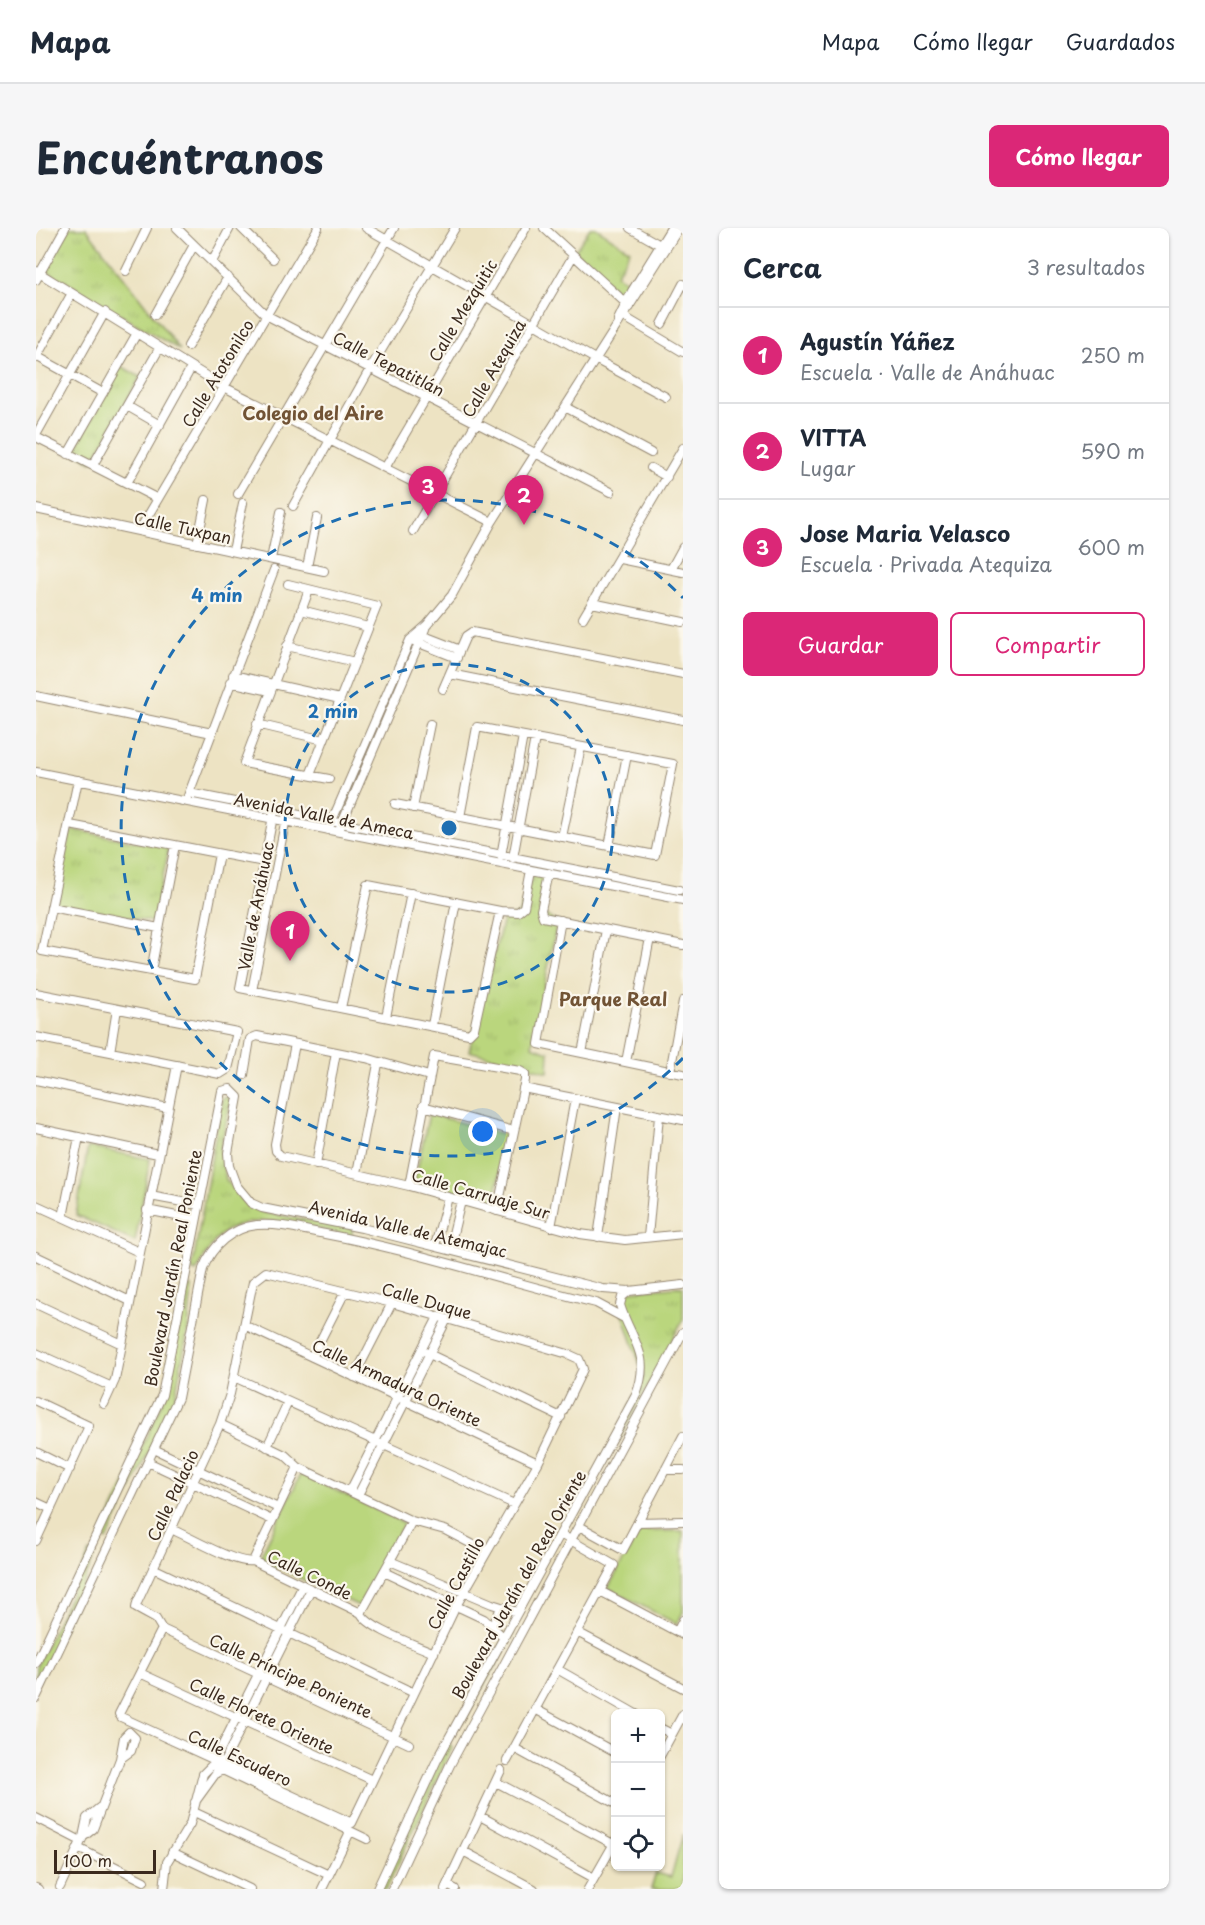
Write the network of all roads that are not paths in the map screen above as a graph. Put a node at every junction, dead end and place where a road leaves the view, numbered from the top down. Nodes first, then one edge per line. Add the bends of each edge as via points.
1 (65, 228) edge
2 (147, 228) edge
3 (177, 228) edge
4 (230, 228) edge
5 (241, 228) edge
6 (318, 228) edge
7 (366, 228) edge
8 (394, 228) edge
9 (455, 228) edge
10 (526, 228) edge
11 (544, 228) edge
12 (630, 228) edge
13 (677, 230) edge
14 (387, 241) junction
15 (194, 244) junction
16 (660, 245) junction
17 (573, 256) junction
18 (273, 258) dead end
19 (212, 262) junction
20 (432, 267) junction
21 (126, 271) dead end
22 (37, 275) edge
23 (228, 277) junction
24 (683, 284) edge
25 (72, 293) junction
26 (485, 297) junction
27 (627, 306) junction
28 (105, 312) junction
29 (155, 315) dead end
30 (266, 315) junction
31 (620, 318) junction
32 (662, 324) dead end
33 (533, 325) junction
34 (137, 333) junction
35 (325, 345) junction
36 (188, 346) dead end
37 (159, 349) junction
38 (683, 352) edge
39 (36, 356) edge
40 (594, 359) junction
41 (191, 368) junction
42 (370, 369) junction
43 (70, 375) junction
44 (224, 387) junction
45 (103, 393) junction
46 (425, 397) junction
47 (666, 397) dead end
48 (127, 406) junction
49 (567, 408) junction
50 (283, 417) junction
51 (477, 423) junction
52 (160, 425) junction
53 (36, 436) edge
54 (330, 440) junction
55 (683, 448) edge
56 (535, 453) junction
57 (651, 453) dead end
58 (68, 454) junction
59 (93, 465) junction
60 (385, 468) junction
61 (651, 468) dead end
62 (667, 477) junction
63 (127, 483) junction
64 (611, 492) dead end
65 (238, 494) dead end
66 (436, 494) junction
67 (158, 499) junction
68 (206, 500) dead end
69 (243, 503) dead end
70 (293, 506) dead end
71 (36, 509) edge
72 (281, 512) dead end
73 (317, 518) dead end
74 (492, 522) junction
75 (139, 531) junction
76 (413, 531) dead end
77 (197, 544) junction
78 (683, 547) edge
79 (233, 551) junction
80 (620, 558) junction
81 (271, 559) junction
82 (307, 567) junction
83 (671, 569) junction
84 (274, 570) dead end
85 (324, 571) dead end
86 (683, 572) edge
87 (288, 584) dead end
88 (309, 590) junction
89 (592, 603) junction
90 (302, 610) junction
91 (583, 618) dead end
92 (683, 622) edge
93 (369, 627) junction
94 (417, 638) junction
95 (287, 646) junction
96 (460, 650) junction
97 (457, 658) junction
98 (354, 662) junction
99 (450, 674) junction
100 (683, 674) edge
101 (231, 678) junction
102 (271, 688) junction
103 (444, 689) dead end
104 (36, 696) edge
105 (340, 699) junction
106 (683, 720) edge
107 (257, 724) junction
108 (429, 724) dead end
109 (212, 733) junction
110 (524, 736) junction
111 (535, 738) junction
112 (324, 740) junction
113 (581, 747) junction
114 (627, 755) junction
115 (358, 761) junction
116 (367, 764) junction
117 (36, 772) edge
118 (310, 775) junction
119 (329, 779) dead end
120 (78, 780) junction
121 (189, 793) junction
122 (185, 802) junction
123 (395, 804) dead end
124 (413, 808) junction
125 (273, 815) junction
126 (286, 817) junction
127 (460, 817) junction
128 (70, 825) junction
129 (330, 826) junction
130 (507, 826) junction
131 (340, 828) junction
132 (518, 829) junction
133 (562, 837) junction
134 (175, 846) junction
135 (609, 846) junction
136 (219, 854) junction
137 (501, 856) junction
138 (513, 858) junction
139 (264, 862) junction
140 (531, 870) junction
141 (549, 873) junction
142 (411, 893) junction
143 (681, 895) edge
144 (456, 902) junction
145 (51, 907) junction
146 (500, 911) junction
147 (561, 920) junction
148 (159, 928) junction
149 (606, 930) junction
150 (650, 938) junction
151 (683, 945) edge
152 (151, 971) junction
153 (252, 991) junction
154 (36, 993) edge
155 (683, 1001) edge
156 (342, 1008) junction
157 (117, 1009) junction
158 (386, 1017) junction
159 (432, 1025) junction
160 (36, 1037) edge
161 (295, 1044) junction
162 (110, 1052) junction
163 (336, 1052) junction
164 (582, 1053) junction
165 (626, 1062) junction
166 (378, 1064) junction
167 (177, 1065) junction
168 (670, 1071) junction
169 (683, 1074) edge
170 (244, 1075) dead end
171 (429, 1076) junction
172 (36, 1080) edge
173 (523, 1088) junction
174 (230, 1089) joint
175 (575, 1099) junction
176 (423, 1106) junction
177 (617, 1107) junction
178 (168, 1108) junction
179 (658, 1116) junction
180 (683, 1120) edge
181 (36, 1128) edge
182 (514, 1131) junction
183 (79, 1137) junction
184 (158, 1154) junction
185 (316, 1165) junction
186 (357, 1173) junction
187 (409, 1186) junction
188 (150, 1196) junction
189 (448, 1197) junction
190 (461, 1201) junction
191 (186, 1202) junction
192 (36, 1205) edge
193 (199, 1205) junction
194 (147, 1210) junction
195 (497, 1211) junction
196 (63, 1217) junction
197 (182, 1217) junction
198 (196, 1220) junction
199 (440, 1226) junction
200 (551, 1227) junction
201 (362, 1228) junction
202 (454, 1229) junction
203 (233, 1233) joint
204 (683, 1234) edge
205 (598, 1237) junction
206 (648, 1237) junction
207 (360, 1241) junction
208 (435, 1246) junction
209 (449, 1250) junction
210 (140, 1252) junction
211 (36, 1256) edge
212 (266, 1272) joint
213 (185, 1276) junction
214 (201, 1279) junction
215 (571, 1281) junction
216 (683, 1285) edge
217 (629, 1291) junction
218 (345, 1292) junction
219 (567, 1296) junction
220 (130, 1301) junction
221 (36, 1304) edge
222 (392, 1304) junction
223 (438, 1317) junction
224 (624, 1318) junction
225 (447, 1319) junction
226 (244, 1325) junction
227 (683, 1332) edge
228 (122, 1344) junction
229 (421, 1350) junction
230 (36, 1353) edge
231 (429, 1355) junction
232 (312, 1357) junction
233 (579, 1359) joint
234 (234, 1377) junction
235 (354, 1377) junction
236 (112, 1388) junction
237 (397, 1397) junction
238 (36, 1401) edge
239 (406, 1401) junction
240 (288, 1402) junction
241 (104, 1404) dead end
242 (561, 1417) junction
243 (220, 1424) junction
244 (683, 1436) edge
245 (375, 1441) junction
246 (384, 1445) junction
247 (609, 1445) junction
248 (267, 1446) junction
249 (154, 1449) junction
250 (619, 1451) junction
251 (36, 1452) edge
252 (170, 1456) junction
253 (148, 1462) junction
254 (538, 1462) junction
255 (298, 1467) junction
256 (70, 1468) junction
257 (163, 1469) junction
258 (198, 1470) junction
259 (665, 1470) junction
260 (683, 1470) edge
261 (192, 1483) junction
262 (350, 1491) junction
263 (358, 1496) junction
264 (36, 1502) edge
265 (514, 1504) junction
266 (278, 1508) junction
267 (51, 1509) junction
268 (273, 1520) junction
269 (412, 1521) junction
270 (683, 1521) edge
271 (638, 1522) junction
272 (579, 1526) junction
273 (171, 1529) junction
274 (593, 1533) junction
275 (560, 1534) junction
276 (572, 1540) junction
277 (36, 1541) edge
278 (93, 1542) junction
279 (107, 1549) junction
280 (586, 1549) junction
281 (487, 1552) junction
282 (252, 1561) junction
283 (390, 1561) junction
284 (153, 1568) junction
285 (384, 1572) junction
286 (303, 1585) junction
287 (311, 1589) junction
288 (464, 1591) junction
289 (600, 1591) junction
290 (456, 1606) junction
291 (501, 1608) junction
292 (517, 1612) junction
293 (361, 1613) junction
294 (683, 1620) edge
295 (493, 1625) junction
296 (162, 1629) junction
297 (280, 1629) junction
298 (578, 1632) junction
299 (289, 1633) junction
300 (680, 1633) edge
301 (504, 1638) junction
302 (39, 1649) edge
303 (434, 1653) junction
304 (36, 1663) edge
305 (557, 1669) junction
306 (140, 1673) junction
307 (258, 1674) junction
308 (266, 1678) junction
309 (683, 1688) edge
310 (414, 1693) junction
311 (36, 1698) edge
312 (535, 1709) junction
313 (629, 1709) edge
314 (683, 1714) edge
315 (236, 1718) junction
316 (244, 1721) junction
317 (665, 1730) edge
318 (452, 1733) junction
319 (672, 1734) junction
320 (393, 1737) junction
321 (464, 1739) junction
322 (409, 1744) dead end
323 (665, 1747) edge
324 (514, 1748) junction
325 (611, 1751) edge
326 (120, 1759) dead end
327 (215, 1760) junction
328 (507, 1761) dead end
329 (223, 1767) junction
330 (501, 1770) dead end
331 (372, 1780) junction
332 (496, 1782) junction
333 (611, 1802) edge
334 (194, 1812) junction
335 (480, 1816) junction
336 (36, 1818) edge
337 (352, 1823) joint
338 (350, 1832) junction
339 (367, 1839) dead end
340 (611, 1840) edge
341 (81, 1842) junction
342 (611, 1847) edge
343 (463, 1851) junction
344 (172, 1852) junction
345 (329, 1875) junction
346 (594, 1878) junction
347 (144, 1881) dead end
348 (60, 1887) dead end
349 (446, 1887) edge
350 (164, 1889) edge
351 (250, 1889) edge
352 (322, 1889) edge
353 (377, 1889) edge
354 (392, 1889) edge
355 (455, 1889) edge
356 (534, 1889) edge
357 (588, 1889) edge

1 - 22 street
2 - 21 street
3 - 15 street, Calle Tepatitlán
4 - 19 street
5 - 18 street
6 - 30 street, Calle Atotonilco
7 - 14 street
8 - 14 street
9 - 20 street
10 - 26 street, Calle Mezquitic
11 - 17 street
12 - 16 street
13 - 16 street
13 - 27 street
14 - 20 street
14 - 35 street
15 - 19 street, Calle Tepatitlán
15 - 29 street
16 - 27 street
17 - 27 street
17 - 33 street, Calle Atequiza
19 - 23 street, Calle Tepatitlán
20 - 26 street
20 - 42 street
22 - 25 street
23 - 30 street, Calle Tepatitlán
23 - 36 street
24 - 32 street
25 - 28 street
25 - 39 street
26 - 33 street
26 - 46 street, Calle Mezquitic
27 - 31 street
28 - 34 street
28 - 43 street
30 - 35 street, Calle Tepatitlán
30 - 44 street, Calle Atotonilco
31 - 38 street
31 - 40 street
33 - 40 street
33 - 51 street, Calle Atequiza
34 - 37 street
34 - 45 street
35 - 42 street, Calle Tepatitlán
35 - 50 street
37 - 41 street
37 - 48 street
39 - 43 street
40 - 47 street
40 - 49 street
41 - 44 street
41 - 52 street
42 - 46 street, Calle Tepatitlán
42 - 54 street
43 - 45 street
43 - 53 street
44 - 50 street
44 - 67 street, Calle Atotonilco
45 - 58 street
46 - 51 street, Calle Tepatitlán
46 - 60 street, Calle Mezquitic
48 - 52 street
48 - 59 street
49 - 56 street
49 - 57 street
50 - 54 street
50 - 65 street
51 - 56 street, Calle Tepatitlán
51 - 66 street, Calle Atequiza
52 - 63 street
53 - 58 street
54 - 60 street
54 - 70 street
55 - 62 street
56 - 64 street, Calle Tepatitlán
56 - 74 street
58 - 59 street
59 - 63 street
60 - 66 street
61 - 62 street
62 - 80 street
63 - 67 street
66 - 74 street
66 - 76 street, Calle Atequiza
67 - 75 street, Calle Atotonilco
68 - 77 street
69 - 79 street
71 - 75 street, Calle Tuxpan
72 - 81 street
73 - 82 street
74 - 94 street via 452,595
75 - 77 street, Calle Tuxpan
77 - 79 street, Calle Tuxpan
78 - 83 street
79 - 81 street, Calle Tuxpan
80 - 83 street
80 - 89 street
81 - 82 street, Calle Tuxpan
82 - 85 street, Calle Tuxpan
83 - 86 street
84 - 101 street
87 - 88 street
88 - 90 street
88 - 93 street via 377,606
89 - 91 street
89 - 92 street
90 - 93 street
90 - 95 street
93 - 98 street
94 - 96 street
94 - 97 street
94 - 115 street
94 - 116 street
95 - 98 street
95 - 102 street
96 - 97 street
96 - 100 street via 466,636 480,632
97 - 99 street
98 - 105 street
99 - 103 street
99 - 106 street
101 - 102 street
101 - 109 street
102 - 105 street
102 - 107 street
104 - 109 street
105 - 112 street
107 - 112 street
107 - 118 street via 244,762
108 - 124 street
109 - 121 street
110 - 111 street
110 - 127 street via 477,727
110 - 130 street
111 - 113 street
111 - 132 street
112 - 118 street
113 - 114 street
113 - 133 street
114 - 135 street
114 - 135 street via 673,764 655,855
115 - 116 street via 365,758
115 - 129 street
116 - 131 street
117 - 120 street, Avenida Valle de Ameca
118 - 119 street
120 - 122 street, Avenida Valle de Ameca
120 - 128 street
121 - 122 street
121 - 125 street
122 - 125 street, Avenida Valle de Ameca
123 - 124 street
124 - 127 street
125 - 126 street, Avenida Valle de Ameca
125 - 139 street, Valle de Anáhuac
126 - 129 street, Avenida Valle de Ameca
126 - 153 street, Valle de Anáhuac
127 - 130 street
128 - 134 street
128 - 145 street via 65,831
129 - 131 street, Avenida Valle de Ameca
130 - 132 street
130 - 137 street
131 - 137 street
131 - 140 street, Avenida Valle de Ameca
132 - 133 street
132 - 138 street
133 - 135 street
134 - 136 street
134 - 148 street
136 - 139 street
136 - 152 street via 195,980
137 - 138 street
138 - 143 street
139 - 153 street, Valle de Anáhuac via 240,988
140 - 141 street, Avenida Valle de Ameca
140 - 146 street via 522,911
141 - 143 street, Avenida Valle de Ameca
141 - 147 street via 542,915
142 - 144 street
142 - 156 street via 368,885
142 - 158 street
144 - 146 street
144 - 159 street
145 - 148 street
145 - 152 street via 42,951
146 - 159 street via 473,1032
147 - 149 street
147 - 164 street via 539,1044
148 - 152 street
149 - 150 street
149 - 164 street
150 - 151 street
150 - 165 street
153 - 156 street
154 - 157 street
155 - 168 street
156 - 158 street
157 - 162 street
157 - 167 street via 237,1032 225,1073
158 - 159 street
160 - 162 street
161 - 163 street
161 - 170 street via 253,1037
161 - 185 street, Calle Carruaje Sur via 276,1151 287,1159
162 - 167 street
163 - 166 street
163 - 185 street
164 - 165 street
165 - 168 street
166 - 171 street
166 - 186 street
167 - 178 street
168 - 169 street
171 - 173 street via 434,1056 525,1074
171 - 176 street
172 - 178 street
173 - 175 street
173 - 182 street
174 - 193 street, Boulevard Jardín Real Poniente via 219,1094
174 - 201 street, Avenida Valle de Atemajac via 238,1097 229,1166 242,1193 261,1208
175 - 177 street
175 - 200 street
176 - 182 street
176 - 187 street
177 - 179 street
177 - 205 street
178 - 184 street
179 - 180 street
179 - 206 street
181 - 183 street
182 - 195 street
183 - 184 street
183 - 196 street
184 - 188 street
185 - 186 street, Calle Carruaje Sur
186 - 187 street, Calle Carruaje Sur
187 - 189 street, Calle Carruaje Sur
188 - 191 street
188 - 194 street
189 - 190 street, Calle Carruaje Sur
189 - 199 street
190 - 195 street, Calle Carruaje Sur
190 - 202 street
191 - 193 street
191 - 197 street
192 - 196 street
193 - 198 street, Boulevard Jardín Real Poniente
194 - 197 street
194 - 210 street
195 - 200 street, Calle Carruaje Sur
196 - 210 street
197 - 198 street
198 - 213 street, Boulevard Jardín Real Poniente
199 - 202 street
199 - 208 street
200 - 205 street, Calle Carruaje Sur
201 - 207 street
201 - 208 street, Avenida Valle de Atemajac
202 - 209 street
203 - 207 street, Avenida Valle de Atemajac via 246,1227 269,1225
203 - 214 street, Boulevard Jardín Real Poniente via 213,1250
204 - 206 street, Calle Carruaje Sur
205 - 206 street, Calle Carruaje Sur
207 - 219 street, Avenida Valle de Atemajac
208 - 209 street, Avenida Valle de Atemajac
209 - 215 street, Avenida Valle de Atemajac
210 - 220 street
211 - 220 street
212 - 218 street, Calle Duque
212 - 226 street, Calle Palacio via 253,1282
213 - 214 street
213 - 278 street, Boulevard Jardín Real Poniente via 162,1395
214 - 249 street, Boulevard Jardín Real Poniente via 178,1398
215 - 217 street, Avenida Valle de Atemajac
215 - 219 street
216 - 217 street, Avenida Valle de Atemajac
217 - 224 street via 620,1305
218 - 222 street, Calle Duque
218 - 232 street
219 - 224 street, Avenida Valle de Atemajac via 604,1306
220 - 228 street
221 - 228 street
222 - 223 street, Calle Duque
222 - 235 street
223 - 225 street, Calle Duque
223 - 229 street
224 - 247 street, Boulevard Jardín del Real Oriente via 638,1343 643,1378
225 - 231 street
225 - 233 street, Calle Duque
226 - 232 street, Calle Armadura Oriente
226 - 234 street, Calle Palacio
227 - 250 street, Boulevard Jardín del Real Oriente
228 - 236 street
229 - 231 street
229 - 237 street
230 - 236 street
231 - 239 street
231 - 242 street
232 - 235 street, Calle Armadura Oriente
233 - 242 street, Calle Castillo via 583,1369
234 - 240 street
234 - 243 street, Calle Palacio
235 - 237 street, Calle Armadura Oriente
236 - 241 street
237 - 239 street, Calle Armadura Oriente
237 - 245 street
238 - 256 street via 88,1426
239 - 246 street
239 - 254 street, Calle Armadura Oriente
240 - 245 street
240 - 248 street
242 - 254 street, Calle Castillo
243 - 248 street
243 - 258 street, Calle Palacio
244 - 259 street
245 - 246 street
245 - 262 street
246 - 263 street
246 - 265 street
247 - 250 street
247 - 275 street, Boulevard Jardín del Real Oriente
248 - 255 street
249 - 252 street
249 - 253 street, Boulevard Jardín Real Poniente
250 - 272 street, Boulevard Jardín del Real Oriente
251 - 256 street
252 - 257 street
252 - 258 street
253 - 257 street
253 - 279 street, Boulevard Jardín Real Poniente
254 - 265 street, Calle Castillo
255 - 262 street
255 - 266 street
256 - 267 street
257 - 261 street
258 - 261 street, Calle Palacio
258 - 266 street
259 - 260 street
259 - 271 street
261 - 268 street
261 - 273 street, Calle Palacio
262 - 263 street
263 - 269 street
264 - 267 street
265 - 281 street, Calle Castillo
266 - 268 street
267 - 277 street
268 - 282 street
269 - 281 street via 445,1530
269 - 283 street
270 - 271 street
271 - 274 street via 623,1550
272 - 274 street
272 - 276 street, Boulevard Jardín del Real Oriente
273 - 282 street, Calle Conde via 232,1557
273 - 284 street, Calle Palacio
274 - 280 street
275 - 276 street
275 - 292 street, Boulevard Jardín del Real Oriente
276 - 280 street
276 - 321 street, Boulevard Jardín del Real Oriente
278 - 279 street
278 - 302 street, Boulevard Jardín Real Poniente
279 - 311 street, Boulevard Jardín Real Poniente
280 - 289 street via 614,1565
281 - 288 street, Calle Castillo
282 - 286 street, Calle Conde
283 - 285 street
283 - 288 street
284 - 296 street, Calle Palacio via 136,1606 156,1619
284 - 297 street
285 - 290 street
285 - 293 street
286 - 287 street, Calle Conde
286 - 297 street
287 - 293 street, Calle Conde
287 - 299 street
288 - 290 street, Calle Castillo
288 - 291 street
289 - 298 street
289 - 300 street
290 - 295 street
290 - 303 street, Calle Castillo
291 - 292 street
291 - 295 street
292 - 301 street, Boulevard Jardín del Real Oriente
293 - 303 street, Calle Conde via 377,1627
294 - 300 street
295 - 301 street
296 - 306 street
296 - 307 street, Calle Príncipe Poniente
297 - 299 street
297 - 307 street
298 - 305 street
298 - 309 street
299 - 308 street
299 - 310 street
301 - 318 street, Boulevard Jardín del Real Oriente
302 - 304 street, Boulevard Jardín Real Poniente
303 - 310 street, Calle Castillo
305 - 312 street
305 - 313 street
306 - 315 street, Calle Florete Oriente
306 - 327 street, Calle Escudero via 119,1714 121,1717
307 - 308 street, Calle Príncipe Poniente
307 - 315 street
308 - 316 street
308 - 320 street, Calle Príncipe Poniente
310 - 320 street, Calle Castillo
312 - 324 street
312 - 325 street
314 - 319 street
315 - 316 street, Calle Florete Oriente
315 - 327 street
316 - 329 street
316 - 331 street, Calle Florete Oriente
317 - 319 street
318 - 321 street
318 - 353 street, Boulevard Jardín del Real Oriente
319 - 323 street
320 - 322 street, Calle Príncipe Poniente
320 - 331 street, Calle Castillo
321 - 354 street, Boulevard Jardín del Real Oriente
324 - 328 street
324 - 333 street
326 - 341 street via 93,1829
327 - 329 street, Calle Escudero
329 - 334 street via 208,1767
329 - 337 street, Calle Escudero
329 - 338 street, Calle Escudero
330 - 332 street
331 - 337 street, Calle Castillo
332 - 335 street
332 - 340 street
334 - 344 street
334 - 345 street
335 - 343 street
335 - 346 street
336 - 341 street
338 - 339 street, Calle Escudero
338 - 345 street
341 - 347 street
341 - 348 street
342 - 346 street
343 - 349 street
343 - 356 street
344 - 350 street via 164,1874
344 - 351 street
345 - 352 street
346 - 357 street
349 - 355 street

